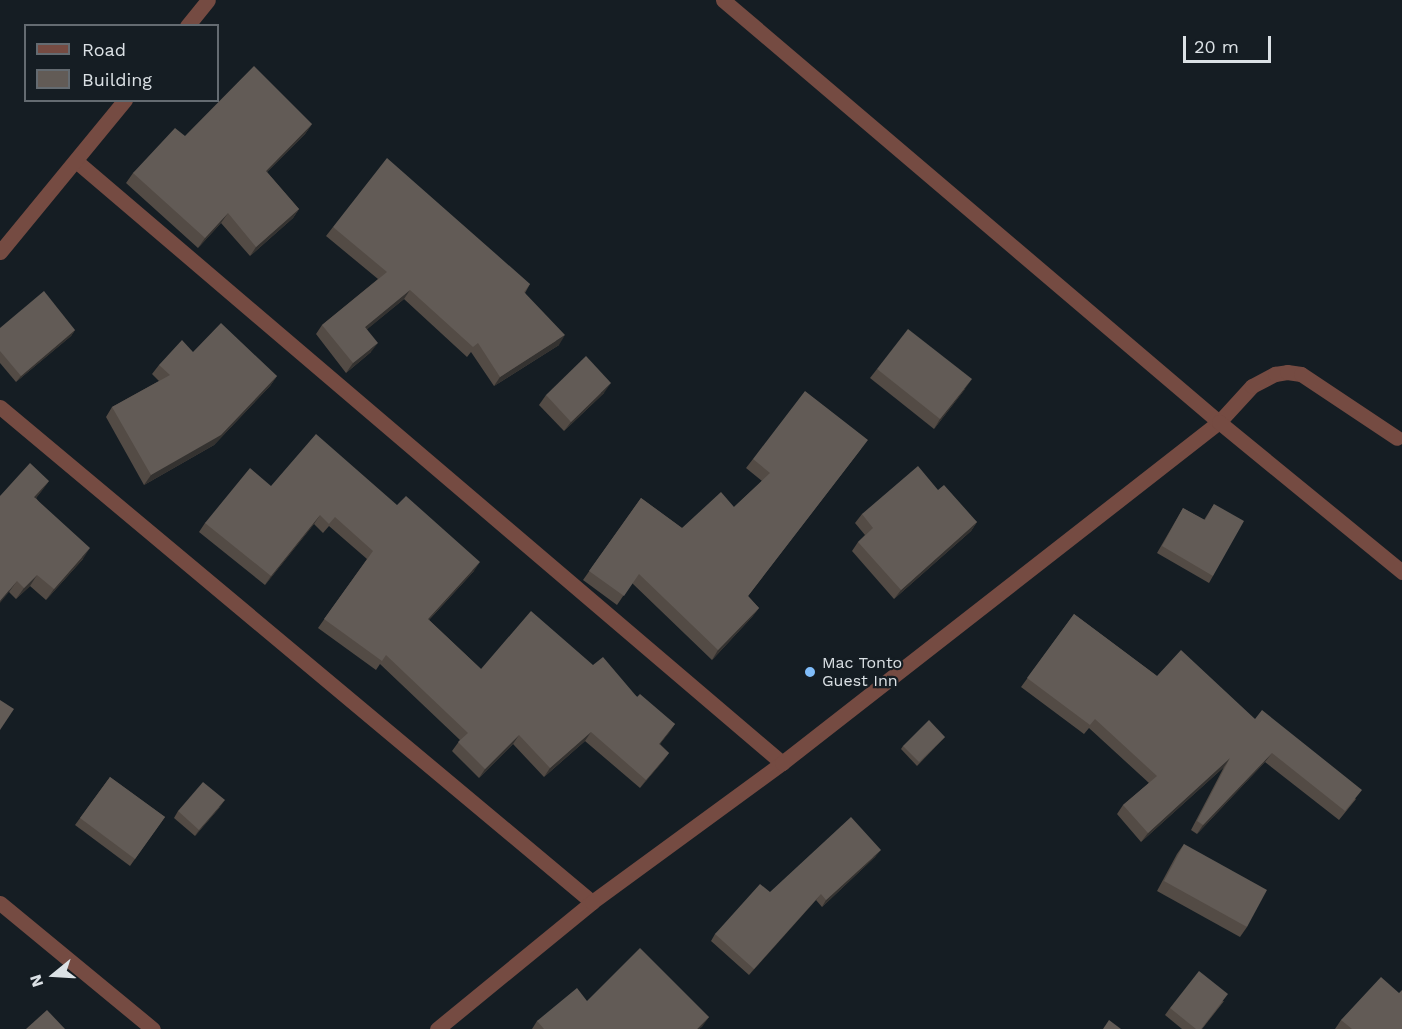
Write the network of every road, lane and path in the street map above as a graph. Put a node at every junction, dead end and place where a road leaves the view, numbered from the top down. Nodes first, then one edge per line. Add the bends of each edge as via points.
1 (208, 0) edge
2 (723, 0) edge
3 (189, 24) edge
4 (123, 102) edge
5 (76, 161) junction
6 (0, 252) edge
7 (0, 407) edge
8 (1219, 422) junction
9 (1397, 438) dead end
10 (1402, 572) edge
11 (782, 763) junction
12 (592, 902) junction
13 (0, 903) edge
14 (153, 1029) edge
15 (437, 1029) edge

1 - 3 street
2 - 8 street
4 - 5 street
5 - 6 street
5 - 11 street
7 - 12 street
8 - 9 street via 1252,386 1287,372 1301,374
8 - 10 street
8 - 11 street
11 - 12 street
12 - 15 street
13 - 14 street

